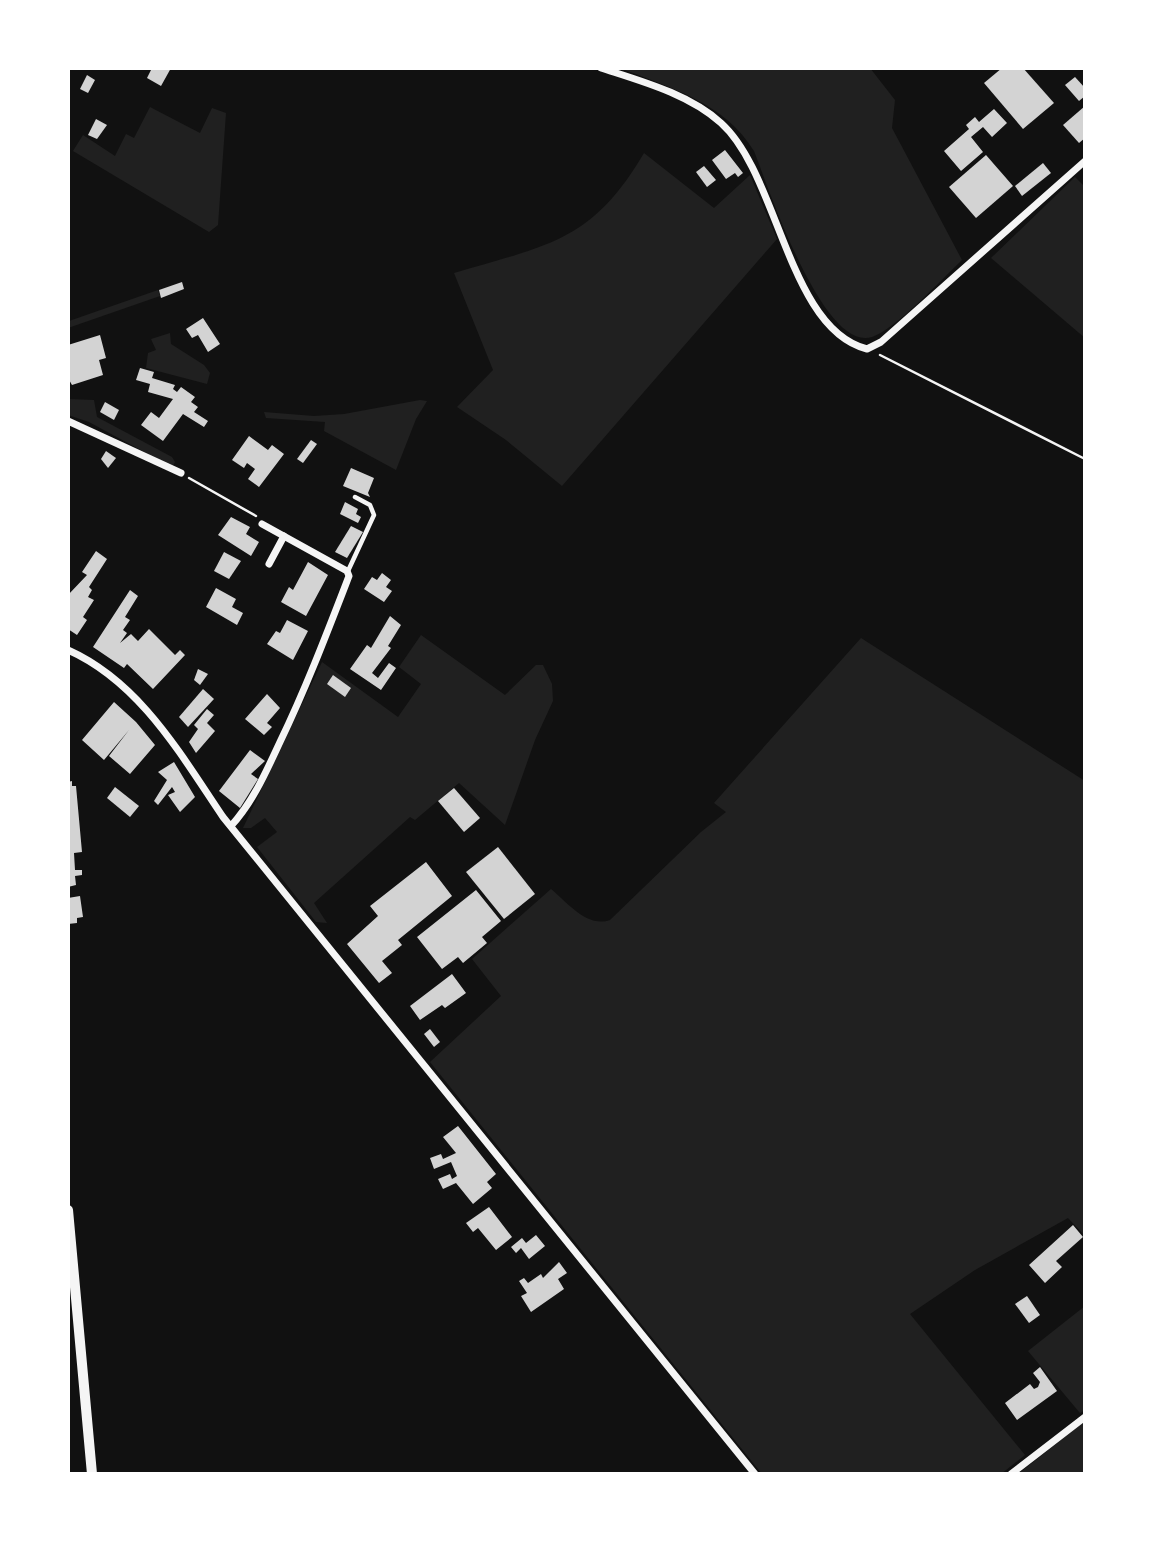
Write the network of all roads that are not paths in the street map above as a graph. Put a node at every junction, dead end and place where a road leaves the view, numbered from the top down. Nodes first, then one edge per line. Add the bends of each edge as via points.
1 (601, 68) edge
2 (1085, 161) edge
3 (68, 421) edge
4 (181, 473) road end
5 (355, 497) dead end
6 (262, 524) road end
7 (284, 536) junction
8 (269, 564) dead end
9 (347, 572) junction
10 (68, 650) edge
11 (231, 826) junction
12 (68, 1210) edge
13 (1085, 1417) edge
14 (92, 1474) edge
15 (755, 1474) edge
16 (1012, 1474) edge

1 - 2 street via 705,110 722,124 758,176 781,237 819,310 844,339 867,349 881,342
3 - 4 street
5 - 9 lane via 370,505 374,515
6 - 7 street
7 - 8 street
7 - 9 street
9 - 11 street via 309,681 264,776 244,813
10 - 11 street via 122,687 159,724
11 - 15 street
12 - 14 street
13 - 16 street

